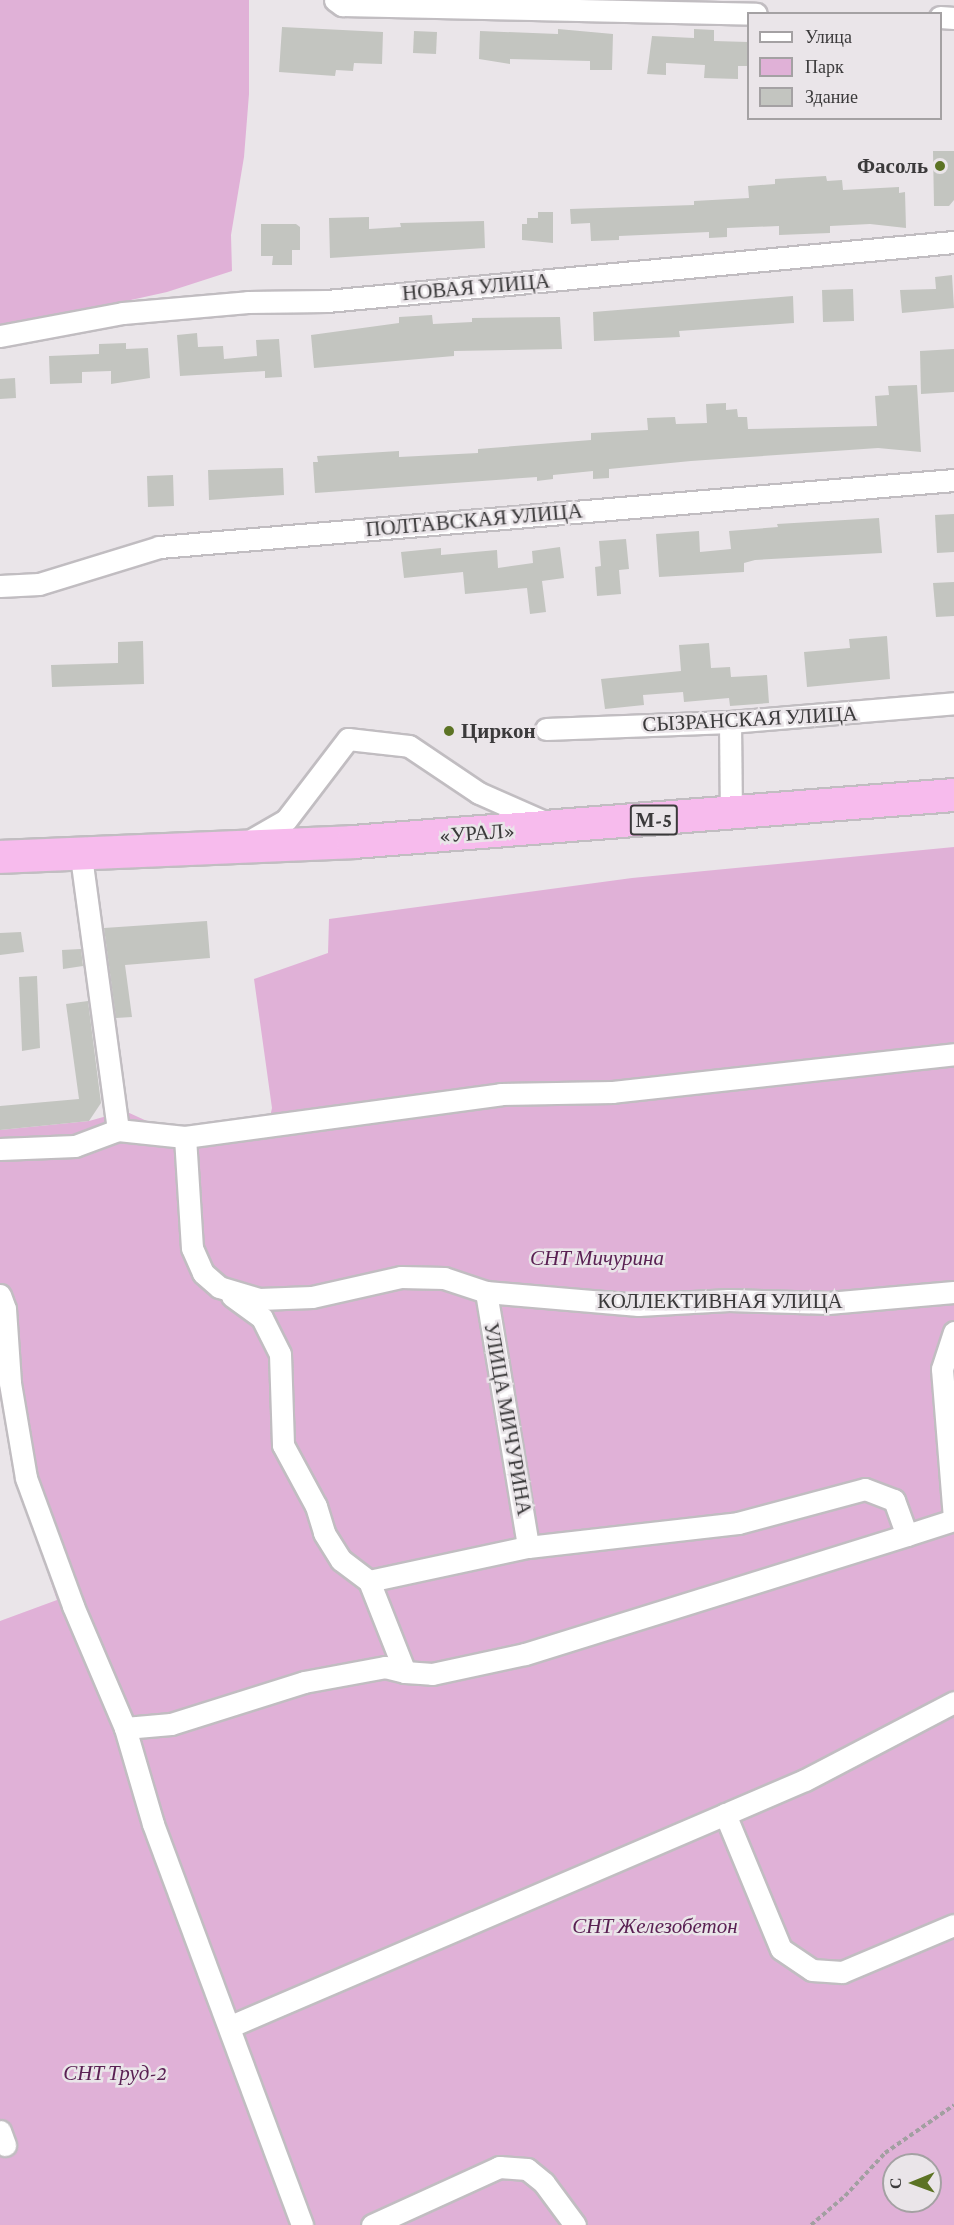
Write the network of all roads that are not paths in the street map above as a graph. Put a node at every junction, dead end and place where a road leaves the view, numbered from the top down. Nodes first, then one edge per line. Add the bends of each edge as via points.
1 (335, 0) edge
2 (747, 14) edge
3 (954, 242) edge
4 (0, 336) edge
5 (954, 480) edge
6 (0, 586) edge
7 (954, 703) edge
8 (730, 722) junction
9 (546, 729) dead end
10 (954, 795) edge
11 (731, 814) junction
12 (555, 827) junction
13 (239, 848) junction
14 (81, 855) junction
15 (0, 857) edge
16 (954, 1054) edge
17 (118, 1130) junction
18 (185, 1137) junction
19 (0, 1149) edge
20 (219, 1287) junction
21 (486, 1292) junction
22 (951, 1294) edge
23 (0, 1295) edge
24 (954, 1332) edge
25 (954, 1519) edge
26 (907, 1535) junction
27 (528, 1547) junction
28 (369, 1581) junction
29 (405, 1672) junction
30 (954, 1702) edge
31 (125, 1728) junction
32 (725, 1814) junction
33 (954, 1925) edge
34 (231, 2026) junction
35 (302, 2225) edge
36 (372, 2225) edge
37 (575, 2225) edge

1 - 2 street via 342,4
3 - 4 street, НОВАЯ УЛИЦА via 327,301 248,302 123,314
5 - 6 street, ПОЛТАВСКАЯ УЛИЦА via 159,547 39,584
7 - 8 street, СЫЗРАНСКАЯ УЛИЦА
8 - 9 street, СЫЗРАНСКАЯ УЛИЦА
8 - 11 street
10 - 11 highway, «УРАЛ» / М-5
11 - 12 highway, «УРАЛ» / М-5
12 - 13 highway, «УРАЛ» / М-5
12 - 13 street via 479,793 409,746 348,739 286,820
13 - 14 highway, «УРАЛ» / М-5
14 - 15 highway, «УРАЛ» / М-5
14 - 17 street
16 - 18 street via 612,1092 501,1094
17 - 18 street
17 - 19 street via 75,1146
18 - 20 street via 192,1248 203,1273
20 - 21 street, КОЛЛЕКТИВНАЯ УЛИЦА via 259,1299 302,1297 401,1277 444,1278
20 - 28 street via 262,1318 280,1354 284,1445 316,1506 324,1533 341,1560
21 - 22 street, КОЛЛЕКТИВНАЯ УЛИЦА via 638,1305 729,1300 828,1303
21 - 27 street, УЛИЦА МИЧУРИНА
23 - 31 street via 26,1478 73,1606
24 - 25 street via 942,1368
25 - 26 street
26 - 27 street via 894,1500 865,1489 738,1523
26 - 29 street via 525,1653 432,1674
27 - 28 street
28 - 29 street
29 - 31 street via 385,1667 304,1682 171,1724
30 - 32 street via 805,1780
31 - 34 street via 153,1824
32 - 33 street via 781,1949 812,1970 842,1972
32 - 34 street
34 - 35 street
36 - 37 street via 499,2167 527,2169 544,2183

